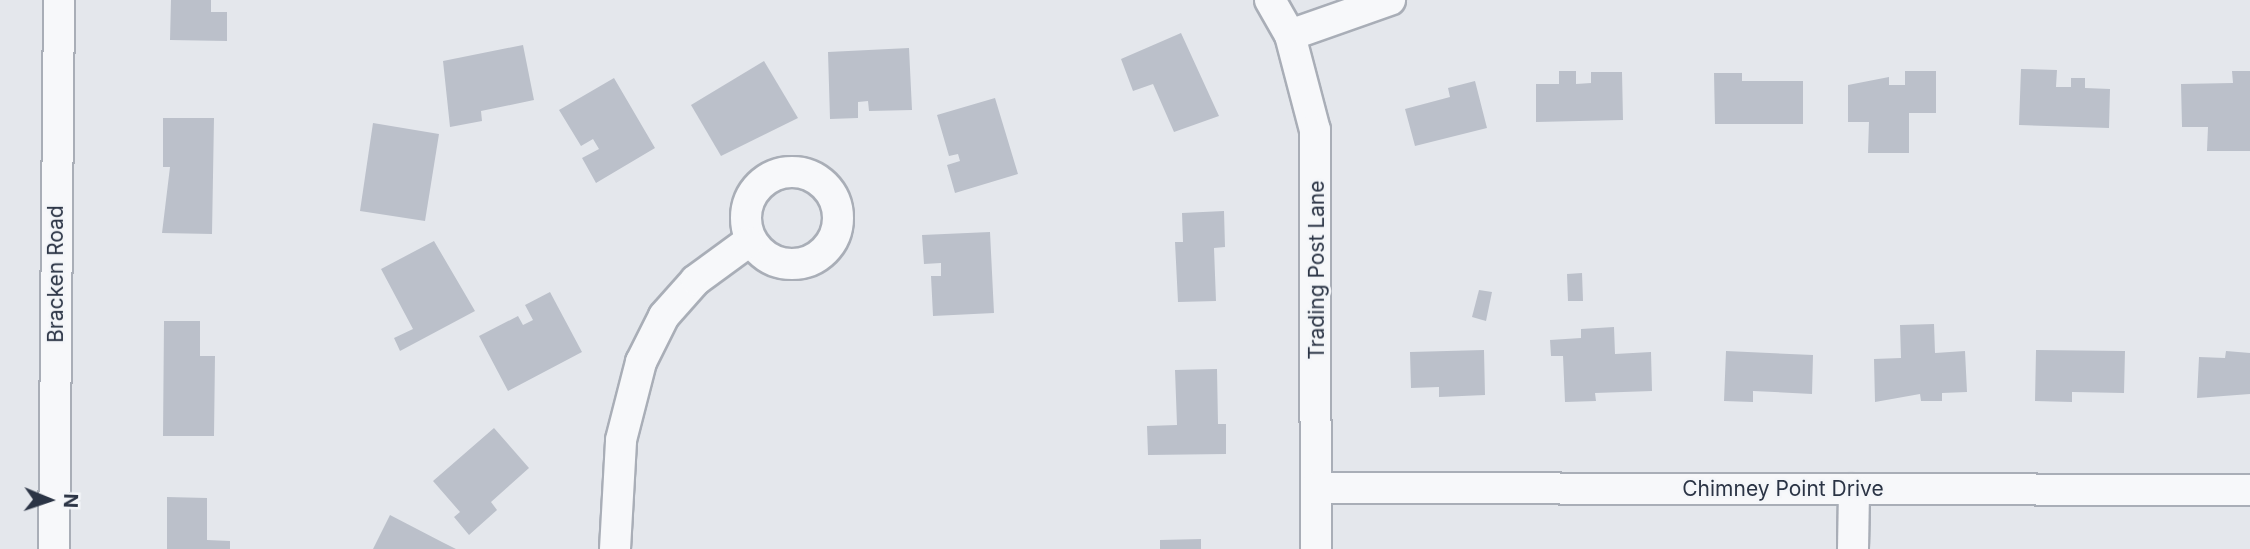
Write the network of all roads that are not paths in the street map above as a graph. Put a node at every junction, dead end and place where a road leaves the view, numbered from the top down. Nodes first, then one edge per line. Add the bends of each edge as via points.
1 (59, 0) edge
2 (1270, 0) edge
3 (1390, 0) edge
4 (1290, 35) junction
5 (748, 242) dead end
6 (1316, 488) junction
7 (1854, 489) junction
8 (2250, 490) edge
9 (54, 549) edge
10 (615, 549) edge
11 (1316, 549) edge
12 (1853, 549) edge

1 - 9 street, Bracken Road
2 - 4 street, Trading Post Lane
3 - 4 street
4 - 6 street, Trading Post Lane via 1315,130
5 - 10 street via 696,280 664,316 641,362 621,440
6 - 7 street, Chimney Point Drive
6 - 11 street, Trading Post Lane
7 - 8 street, Chimney Point Drive
7 - 12 street

